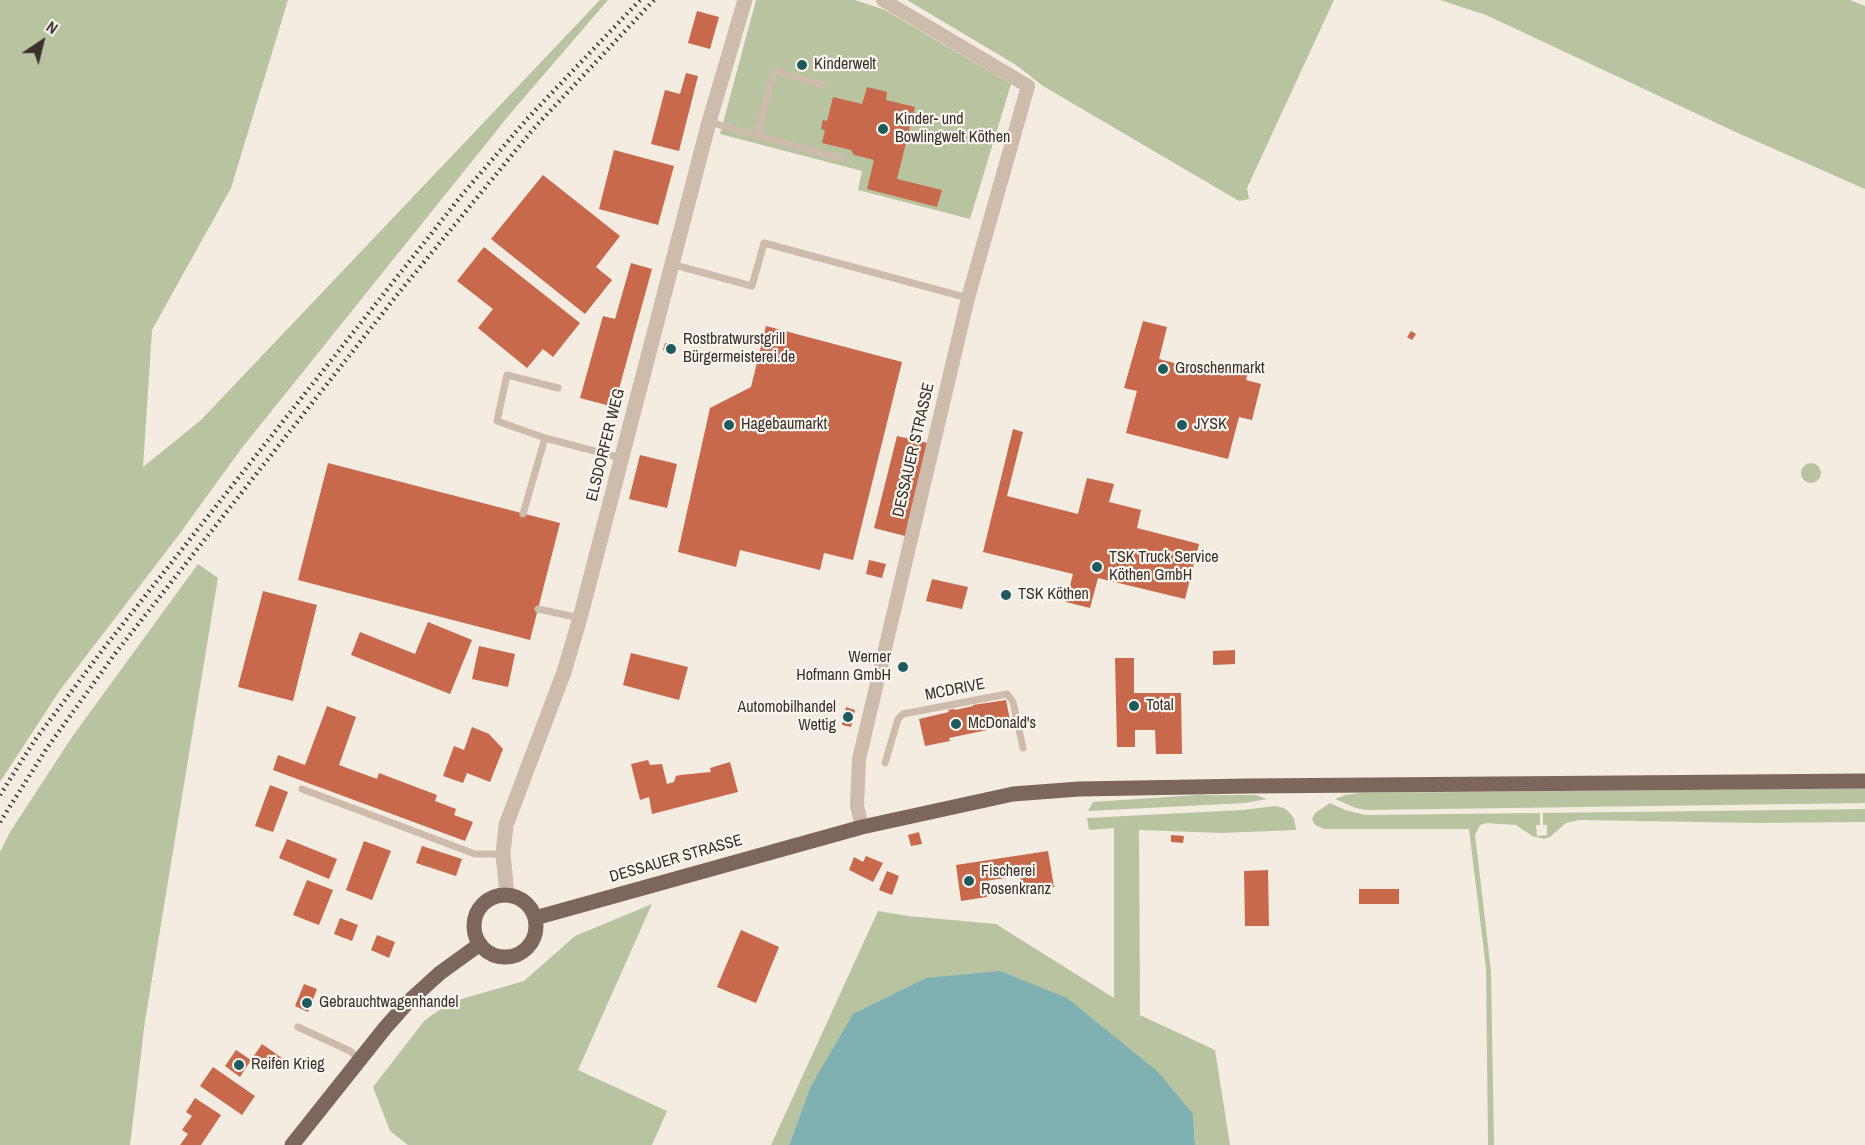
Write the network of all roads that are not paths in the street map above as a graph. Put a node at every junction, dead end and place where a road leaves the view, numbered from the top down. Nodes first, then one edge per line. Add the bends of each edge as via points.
1 (745, 0) edge
2 (883, 0) edge
3 (823, 85) dead end
4 (708, 122) junction
5 (757, 135) junction
6 (843, 159) dead end
7 (671, 264) junction
8 (968, 298) junction
9 (558, 388) dead end
10 (544, 438) junction
11 (621, 458) junction
12 (523, 514) dead end
13 (538, 609) dead end
14 (580, 618) junction
15 (1023, 748) dead end
16 (885, 763) dead end
17 (1865, 781) edge
18 (302, 789) dead end
19 (862, 826) junction
20 (503, 854) junction
21 (507, 895) junction
22 (535, 918) junction
23 (480, 944) junction
24 (298, 1027) dead end
25 (360, 1060) junction
26 (292, 1145) edge

1 - 4 street, ELSDORFER WEG
2 - 8 street, DESSAUER STRASSE via 1028,86
3 - 5 lane via 774,71
4 - 5 lane
4 - 7 street, ELSDORFER WEG
5 - 6 lane
7 - 8 lane via 752,286 764,243
7 - 11 street, ELSDORFER WEG
8 - 19 street, DESSAUER STRASSE via 859,759 857,806
9 - 10 lane via 507,375 497,421
10 - 11 lane
10 - 12 lane
11 - 14 street, ELSDORFER WEG
13 - 14 lane
14 - 20 street, ELSDORFER WEG via 564,672 511,809
15 - 16 lane, MCDRIVE via 1013,702 1007,694 903,714
17 - 19 main road, DESSAUER STRASSE via 1079,789 1013,794
18 - 20 lane via 475,854
19 - 22 main road, DESSAUER STRASSE
20 - 21 street, ELSDORFER WEG
21 - 22 main road via 525,902
21 - 23 main road via 487,900 478,911 474,924
22 - 23 main road via 533,940 516,955 500,957
23 - 25 main road via 418,992
24 - 25 lane via 345,1048
25 - 26 main road

